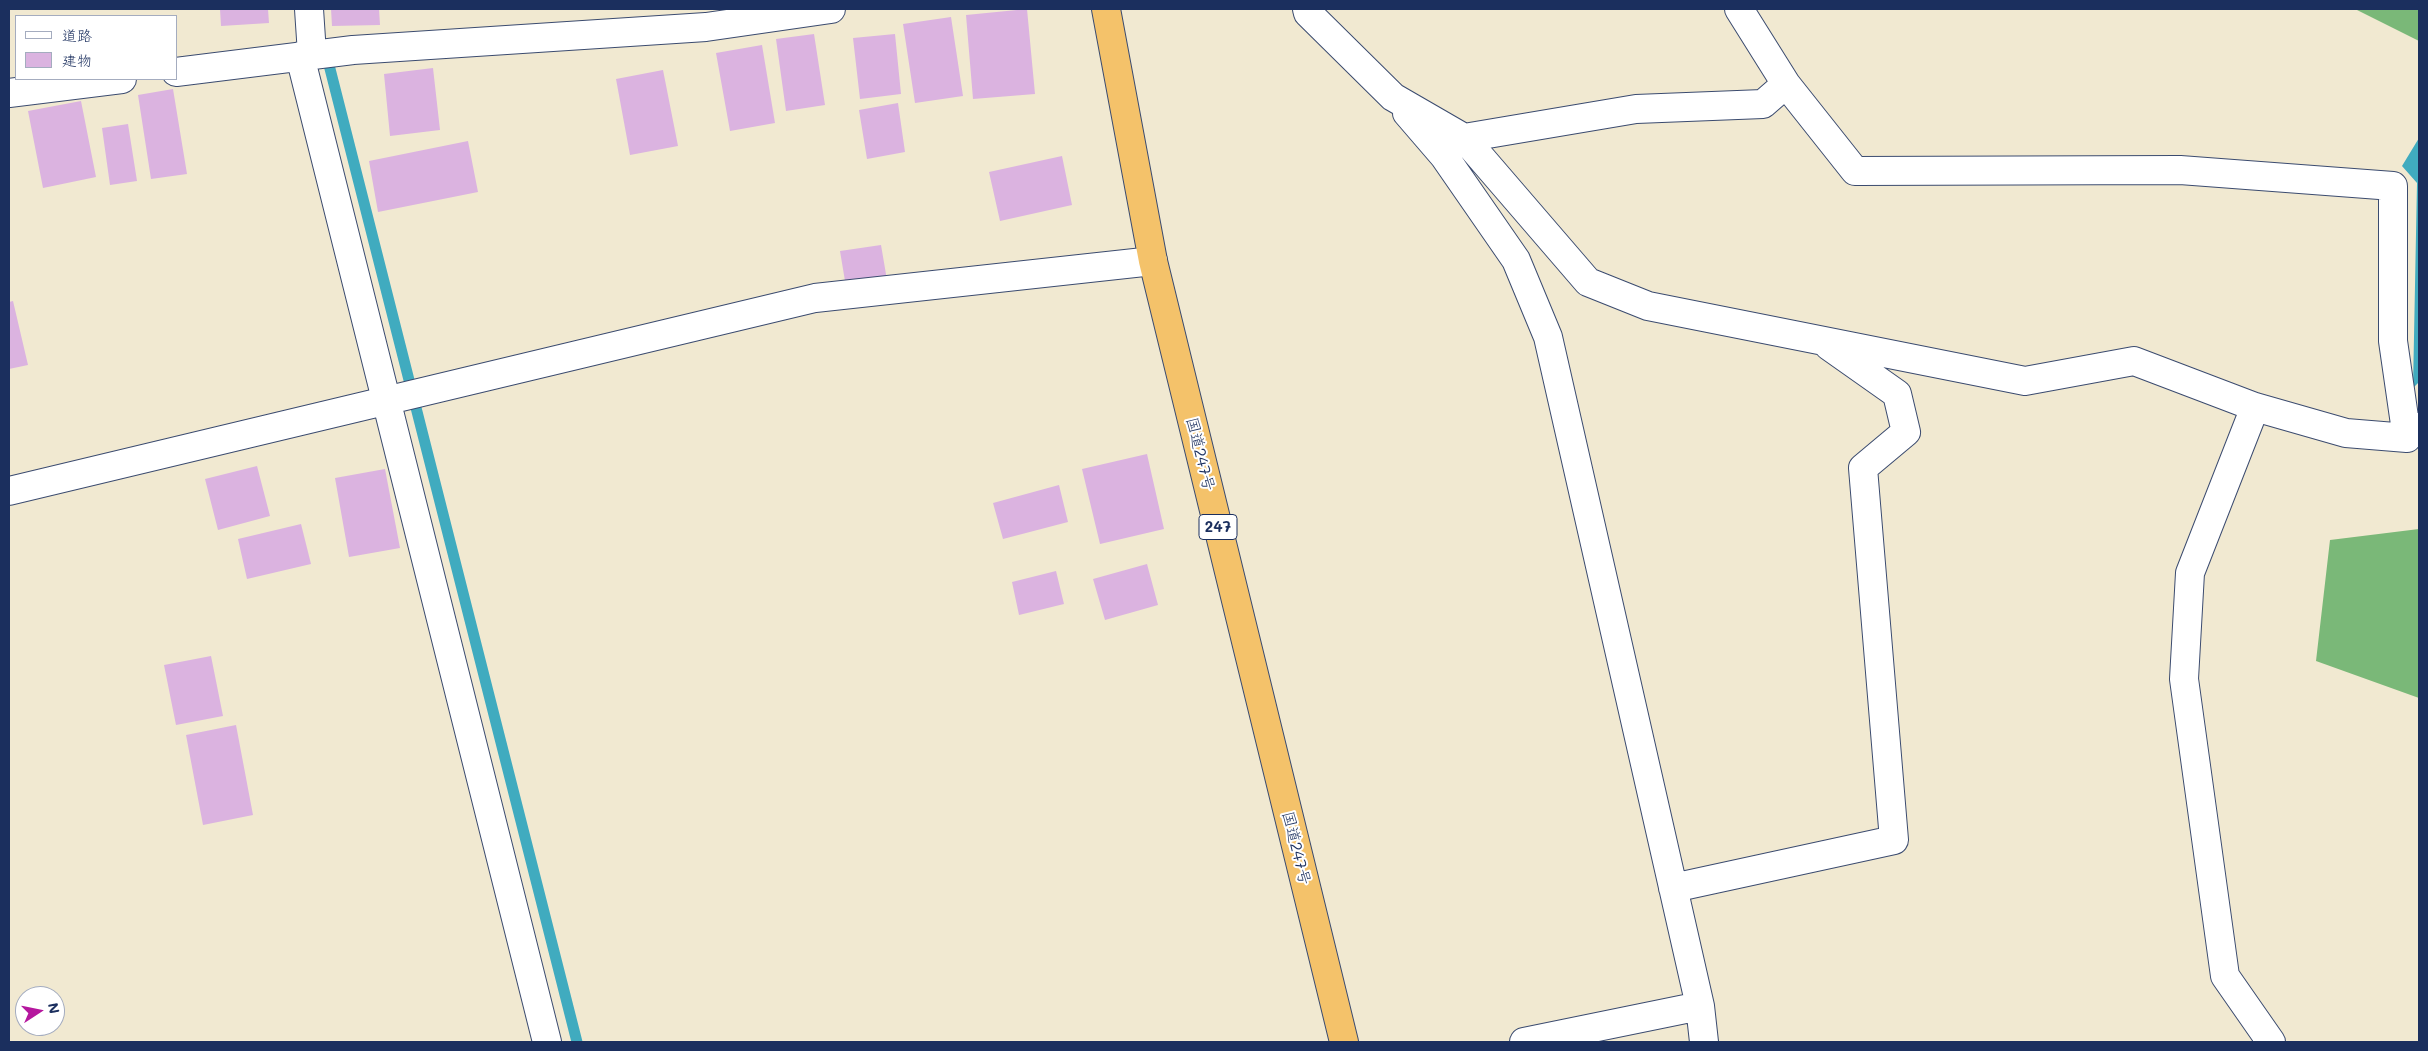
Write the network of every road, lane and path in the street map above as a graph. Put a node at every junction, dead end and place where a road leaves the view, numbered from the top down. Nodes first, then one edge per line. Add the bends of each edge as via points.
1 (309, 9) edge
2 (831, 9) edge
3 (1106, 9) edge
4 (1307, 9) edge
5 (1739, 9) edge
6 (310, 54) junction
7 (178, 72) edge
8 (114, 80) edge
9 (1786, 84) junction
10 (9, 93) edge
11 (1393, 97) junction
12 (1464, 138) junction
13 (1152, 261) junction
14 (1822, 341) junction
15 (388, 399) junction
16 (2255, 407) junction
17 (2413, 433) edge
18 (9, 490) edge
19 (1673, 888) junction
20 (1700, 1006) junction
21 (547, 1042) edge
22 (1344, 1042) edge
23 (1524, 1042) edge
24 (1704, 1042) edge
25 (2271, 1042) edge

1 - 6 street
2 - 6 street via 706,27
3 - 13 highway, 国道247号 / 247
4 - 11 street
5 - 9 street
6 - 7 street
6 - 15 street
8 - 10 street
9 - 12 street via 1763,104 1636,110
9 - 17 street via 1855,171 2180,170 2392,186 2393,341
11 - 12 street
11 - 19 street via 1444,156 1516,260 1548,337
12 - 14 street via 1588,282 1648,306
13 - 15 street via 815,298
13 - 22 highway, 国道247号 / 247
14 - 16 street via 2025,381 2134,361
14 - 19 street via 1897,394 1906,432 1863,468 1894,840
15 - 18 street
15 - 21 street
16 - 17 street via 2346,433
16 - 25 street via 2190,573 2184,680 2225,976
19 - 20 street
20 - 23 street
20 - 24 street

